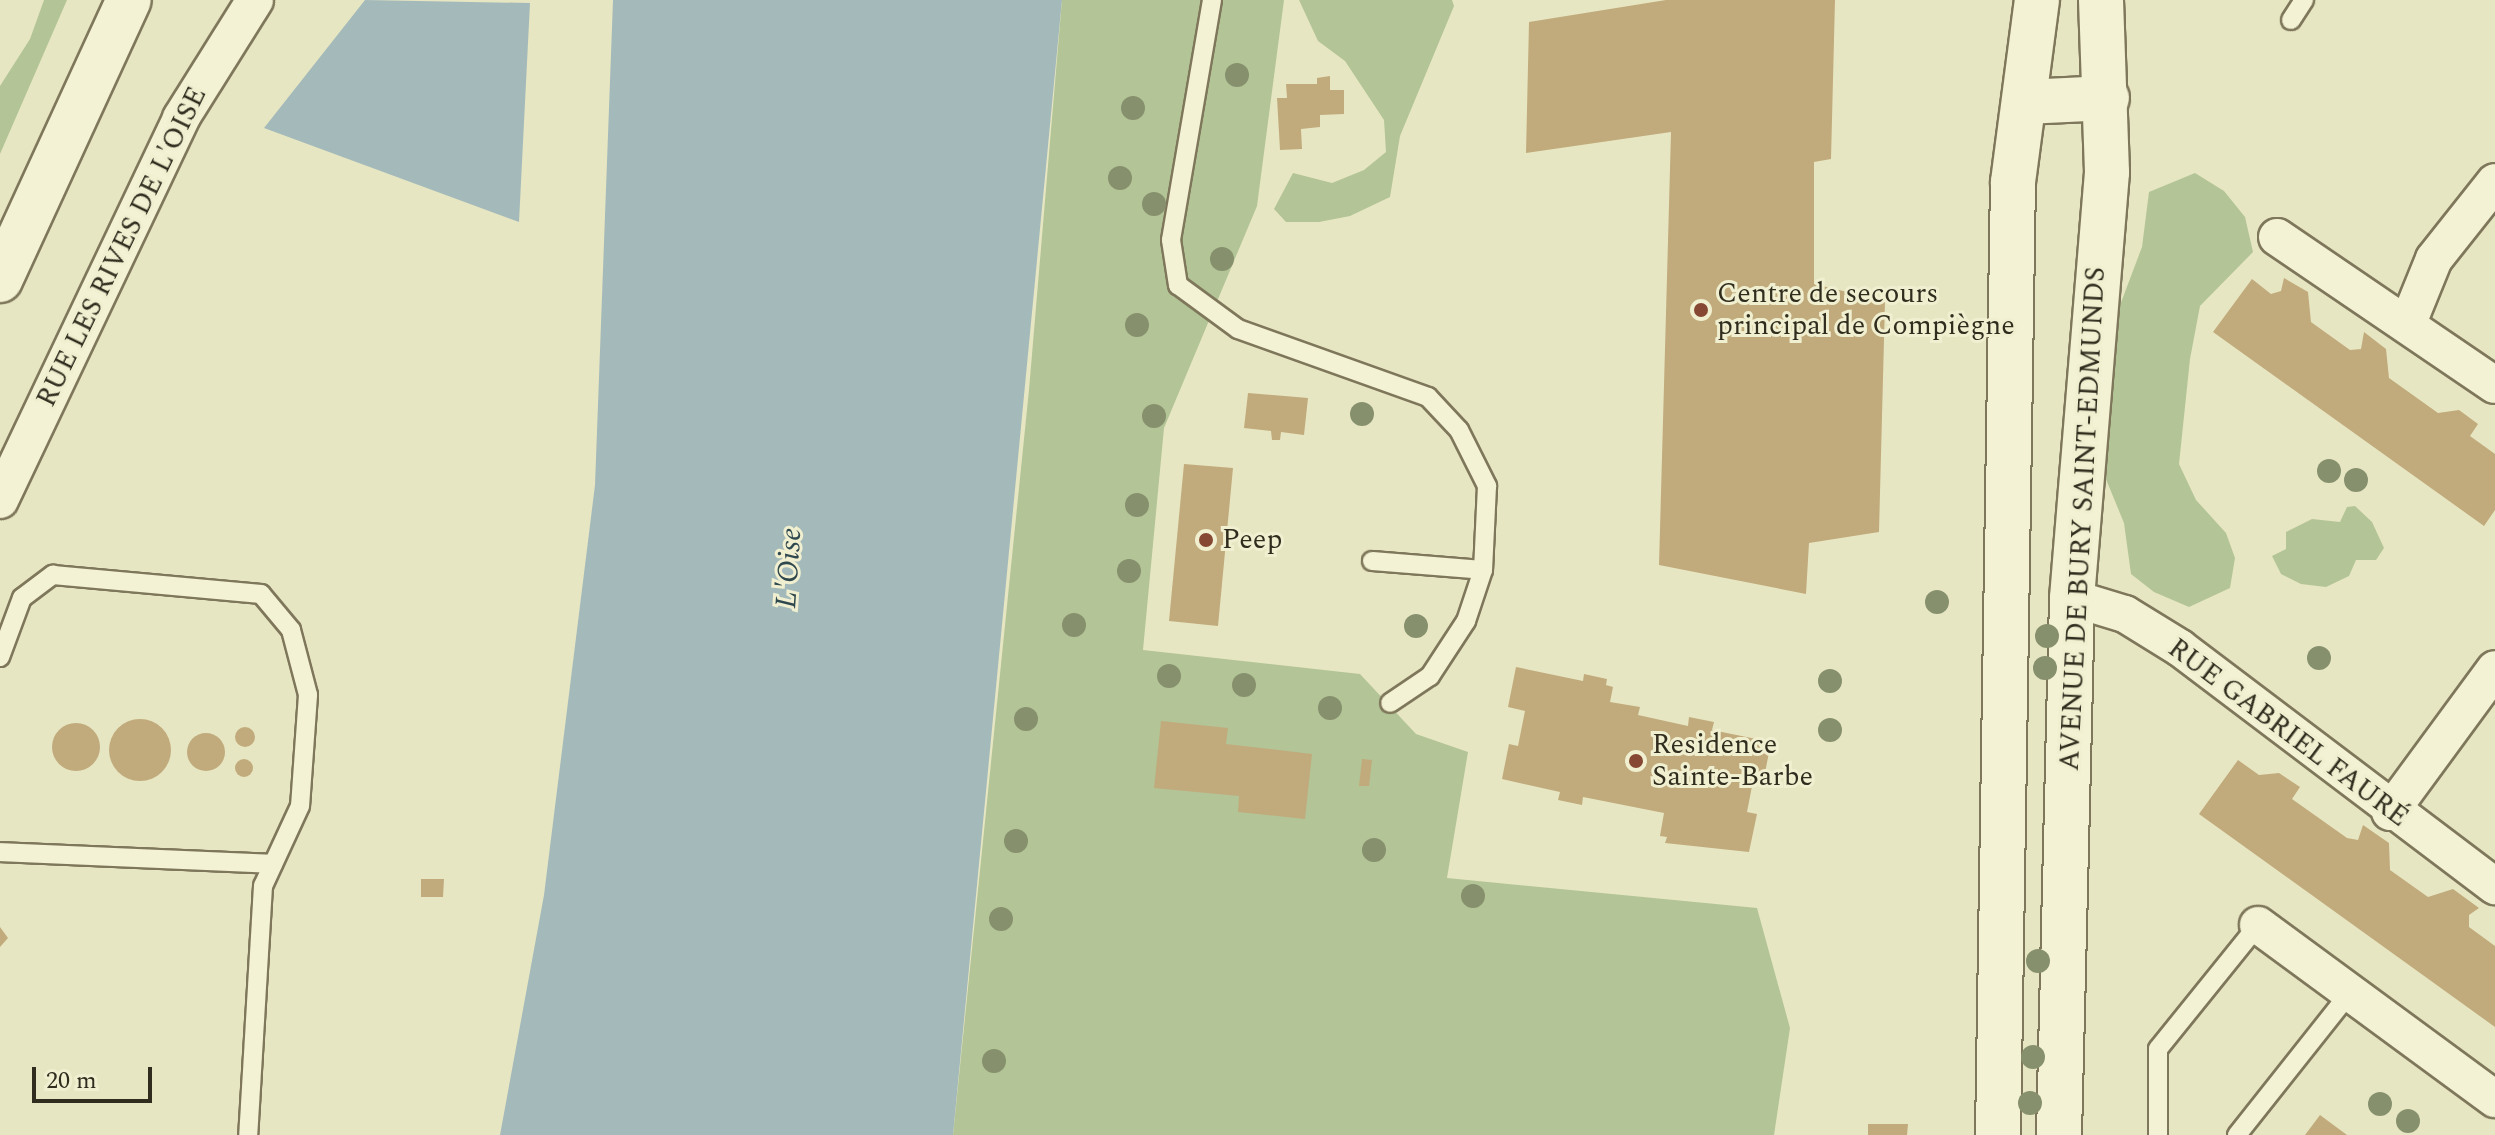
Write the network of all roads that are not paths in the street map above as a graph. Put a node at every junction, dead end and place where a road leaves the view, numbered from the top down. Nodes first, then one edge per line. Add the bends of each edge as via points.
1 (129, 0) edge
2 (255, 0) edge
3 (1212, 0) edge
4 (2037, 0) edge
5 (2101, 0) edge
6 (2304, 0) edge
7 (2291, 20) dead end
8 (2107, 98) junction
9 (2026, 102) junction
10 (2495, 182) edge
11 (2277, 237) dead end
12 (0, 280) edge
13 (2408, 323) junction
14 (2495, 385) edge
15 (0, 500) edge
16 (1372, 561) dead end
17 (1483, 570) junction
18 (2072, 598) junction
19 (0, 657) edge
20 (2495, 669) edge
21 (1390, 703) dead end
22 (2390, 812) junction
23 (0, 852) edge
24 (273, 864) junction
25 (2495, 886) edge
26 (2258, 925) joint
27 (2351, 991) junction
28 (2495, 1099) edge
29 (248, 1135) edge
30 (1998, 1135) edge
31 (2059, 1135) edge
32 (2158, 1135) edge
33 (2237, 1135) edge

1 - 12 main road
2 - 15 street, RUE LES RIVES DE L'OISE via 181,118
3 - 17 lane via 1171,240 1178,285 1238,329 1428,397 1459,430 1487,486
4 - 9 main road
5 - 8 main road, AVENUE DE BURY SAINT-EDMUNDS
6 - 7 lane
8 - 9 main road
8 - 18 main road, AVENUE DE BURY SAINT-EDMUNDS via 2107,172
9 - 30 main road via 2013,182
10 - 13 street via 2434,259
11 - 13 street
13 - 14 street
16 - 17 lane
17 - 21 lane via 1466,621 1430,676
18 - 22 street, RUE GABRIEL FAURÉ via 2125,614
18 - 31 main road, AVENUE DE BURY SAINT-EDMUNDS
19 - 24 lane via 22,598 53,575 261,594 291,630 308,695 300,806
20 - 22 street
22 - 25 street, RUE GABRIEL FAURÉ
23 - 24 lane
24 - 29 lane via 263,886
26 - 27 street
26 - 32 lane via 2158,1049
27 - 28 street
27 - 33 lane

